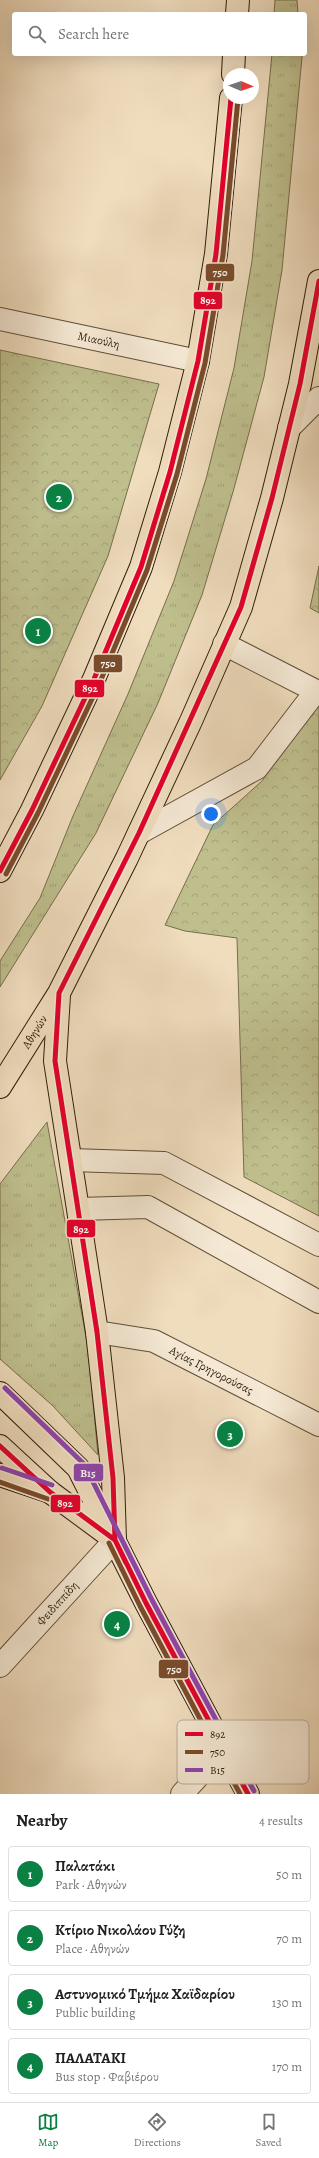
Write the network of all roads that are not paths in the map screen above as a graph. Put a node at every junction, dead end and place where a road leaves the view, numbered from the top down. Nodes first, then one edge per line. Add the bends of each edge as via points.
1 (238, 0) edge
2 (237, 12) edge
3 (234, 56) edge
4 (233, 68) edge
5 (230, 104) edge
6 (319, 281) edge
7 (0, 319) edge
8 (198, 362) junction
9 (319, 398) edge
10 (289, 428) junction
11 (224, 644) junction
12 (138, 833) junction
13 (0, 871) edge
14 (59, 994) junction
15 (0, 1087) edge
16 (71, 1160) junction
17 (79, 1209) junction
18 (319, 1245) edge
19 (319, 1302) edge
20 (97, 1332) junction
21 (0, 1393) edge
22 (319, 1425) edge
23 (0, 1446) edge
24 (0, 1475) edge
25 (50, 1492) junction
26 (115, 1540) junction
27 (0, 1666) edge
28 (208, 1720) edge
29 (191, 1784) edge
30 (242, 1784) edge
31 (182, 1794) edge
32 (248, 1794) edge

1 - 2 main road
3 - 4 main road
5 - 8 main road via 216,254
6 - 10 main road, Αθηνών
7 - 8 street, Μιαούλη
8 - 13 main road via 170,472 141,567 94,679
9 - 10 street
10 - 11 main road, Αθηνών via 241,606
11 - 12 main road, Αθηνών
11 - 12 street via 316,691 257,768
12 - 14 main road, Αθηνών
14 - 15 main road, Αθηνών
14 - 16 main road via 55,1061
16 - 17 main road
16 - 18 street via 164,1163
17 - 19 street via 148,1207
17 - 20 main road
20 - 22 street, Αγίας Γρηγορούσας via 154,1341
20 - 26 main road via 113,1478
21 - 26 main road via 78,1468
23 - 25 main road
24 - 25 main road
25 - 26 main road
26 - 27 street, Φειδιππίδη
26 - 28 main road
29 - 31 street
30 - 32 main road

